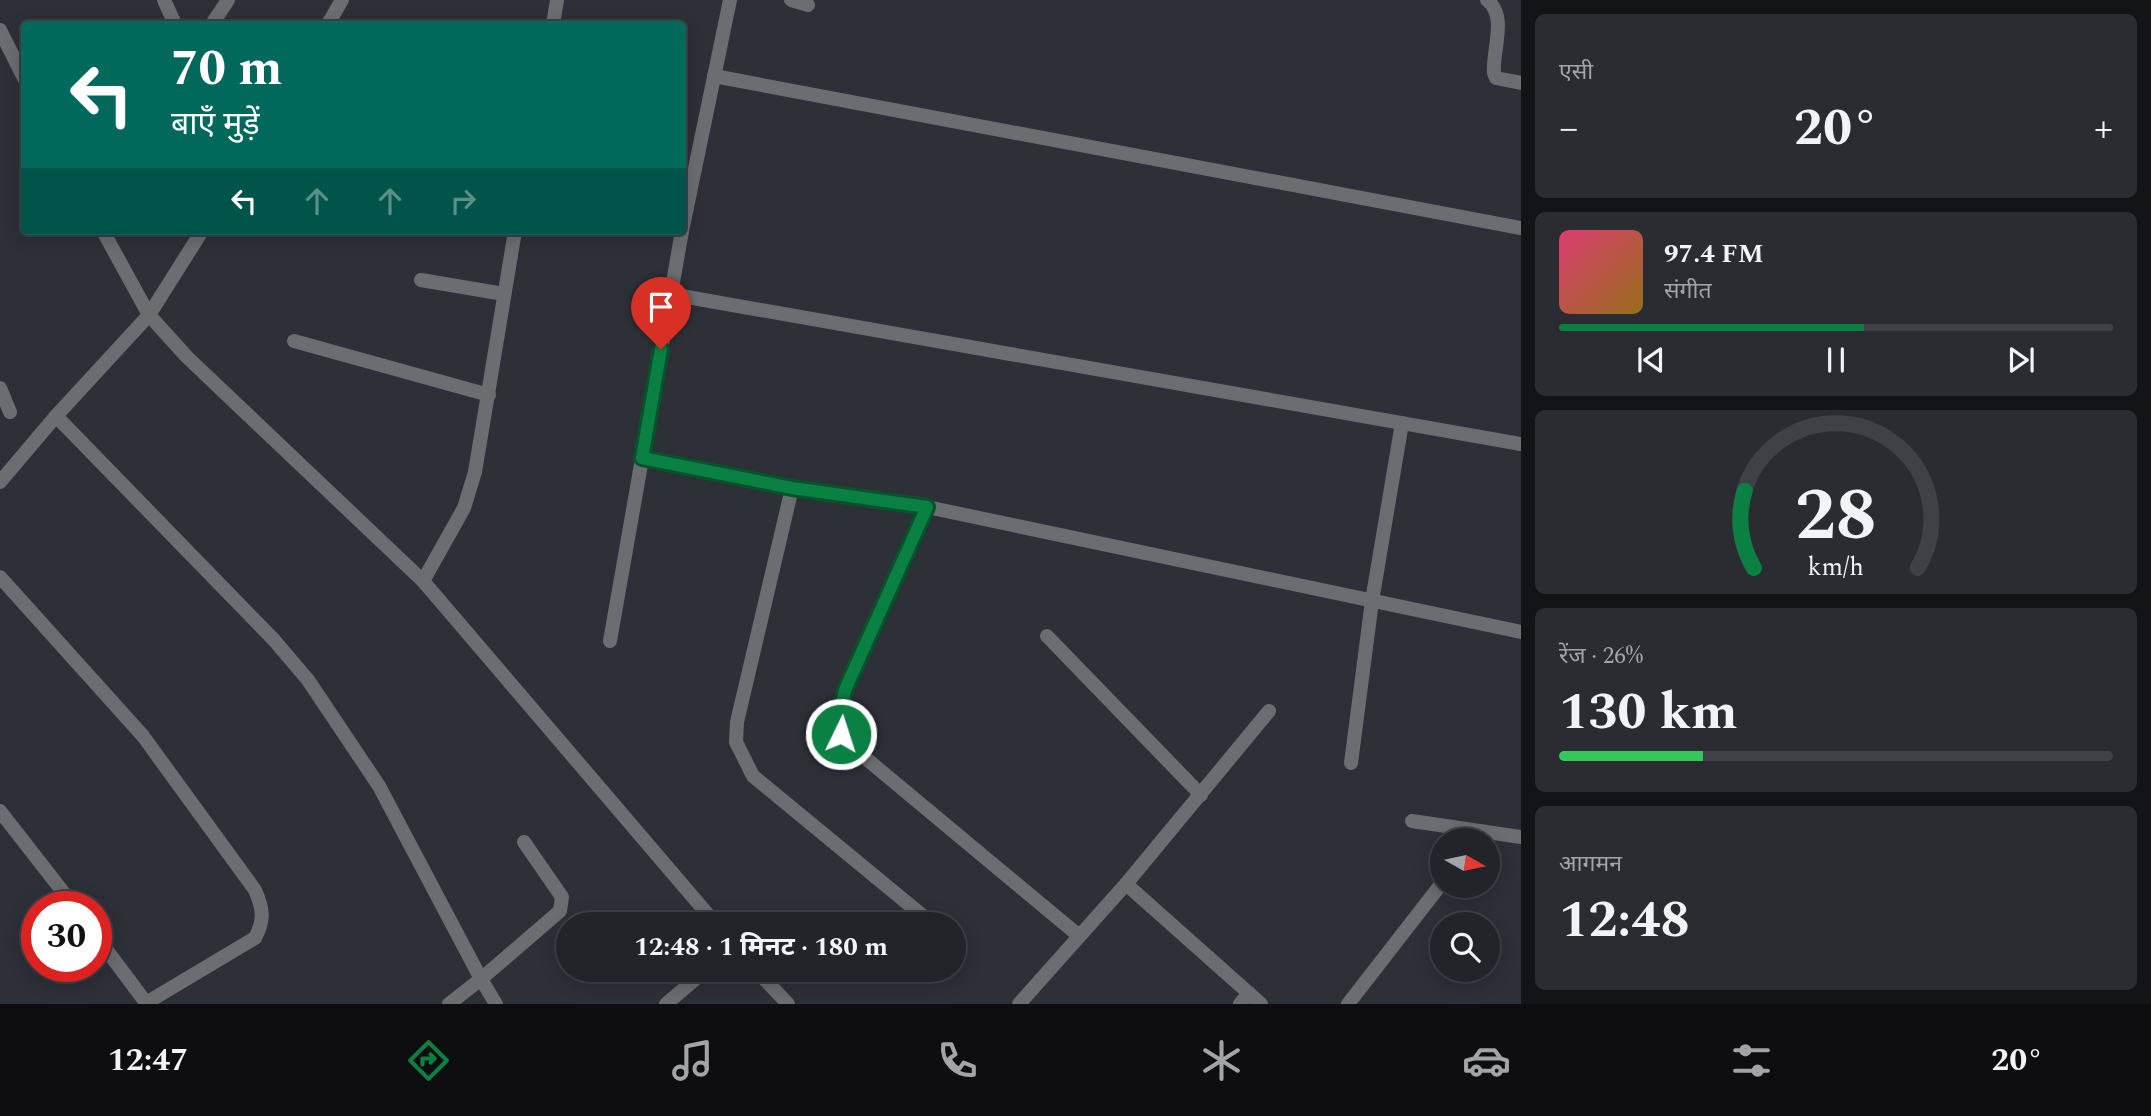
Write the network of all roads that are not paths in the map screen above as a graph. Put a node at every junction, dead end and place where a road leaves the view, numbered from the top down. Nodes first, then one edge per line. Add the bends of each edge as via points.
1 (164, 0) edge
2 (228, 0) edge
3 (342, 0) edge
4 (557, 0) edge
5 (730, 0) edge
6 (791, 0) edge
7 (1487, 0) edge
8 (808, 5) dead end
9 (174, 21) edge
10 (214, 21) edge
11 (330, 21) edge
12 (554, 21) edge
13 (0, 30) edge
14 (21, 72) edge
15 (714, 76) junction
16 (1521, 83) edge
17 (686, 212) edge
18 (1521, 228) edge
19 (105, 235) edge
20 (199, 235) edge
21 (514, 235) edge
22 (681, 235) edge
23 (421, 280) dead end
24 (504, 294) junction
25 (670, 294) junction
26 (149, 315) junction
27 (294, 341) dead end
28 (0, 388) edge
29 (489, 396) junction
30 (10, 412) dead end
31 (56, 416) junction
32 (1402, 423) junction
33 (1521, 444) edge
34 (642, 458) junction
35 (0, 482) edge
36 (792, 488) junction
37 (927, 507) junction
38 (0, 577) edge
39 (423, 581) junction
40 (1372, 601) junction
41 (1521, 632) edge
42 (1047, 636) dead end
43 (610, 641) dead end
44 (1269, 711) dead end
45 (1351, 763) dead end
46 (1200, 795) junction
47 (0, 811) edge
48 (1412, 821) dead end
49 (1521, 837) edge
50 (524, 842) dead end
51 (1126, 884) junction
52 (62, 891) edge
53 (1430, 898) edge
54 (706, 912) edge
55 (917, 912) edge
56 (1078, 935) junction
57 (112, 957) edge
58 (481, 979) junction
59 (692, 982) edge
60 (767, 982) edge
61 (1244, 998) edge
62 (146, 1003) edge
63 (449, 1004) edge
64 (496, 1004) edge
65 (666, 1004) edge
66 (788, 1004) edge
67 (1019, 1004) edge
68 (1261, 1004) edge
69 (1348, 1004) edge

1 - 9 street
2 - 10 street
3 - 11 street
4 - 12 street
5 - 15 street
6 - 8 street
7 - 16 street via 1499,16 1496,78
13 - 14 street
15 - 17 street
15 - 18 street
19 - 26 street
20 - 26 street
21 - 24 street
22 - 25 street
23 - 24 street
24 - 29 street
25 - 32 street
25 - 34 street
26 - 31 street
26 - 39 street via 187,357
27 - 29 street
28 - 30 street
29 - 39 street via 464,508
31 - 35 street
31 - 58 street via 309,680 379,786
32 - 33 street
32 - 40 street
34 - 36 street
34 - 43 street
36 - 37 street
36 - 55 street via 736,742 753,776
37 - 40 street
37 - 56 street via 845,690 841,734
38 - 62 street via 143,736 256,890 262,905 263,924 255,938
39 - 54 street
40 - 41 street
40 - 45 street
42 - 46 street
44 - 46 street
46 - 51 street
47 - 52 street
48 - 49 street
50 - 58 street via 562,897 561,911
51 - 56 street
51 - 61 street
53 - 69 street
56 - 67 street
57 - 62 street
58 - 63 street
58 - 64 street
59 - 65 street
60 - 66 street
61 - 68 street

